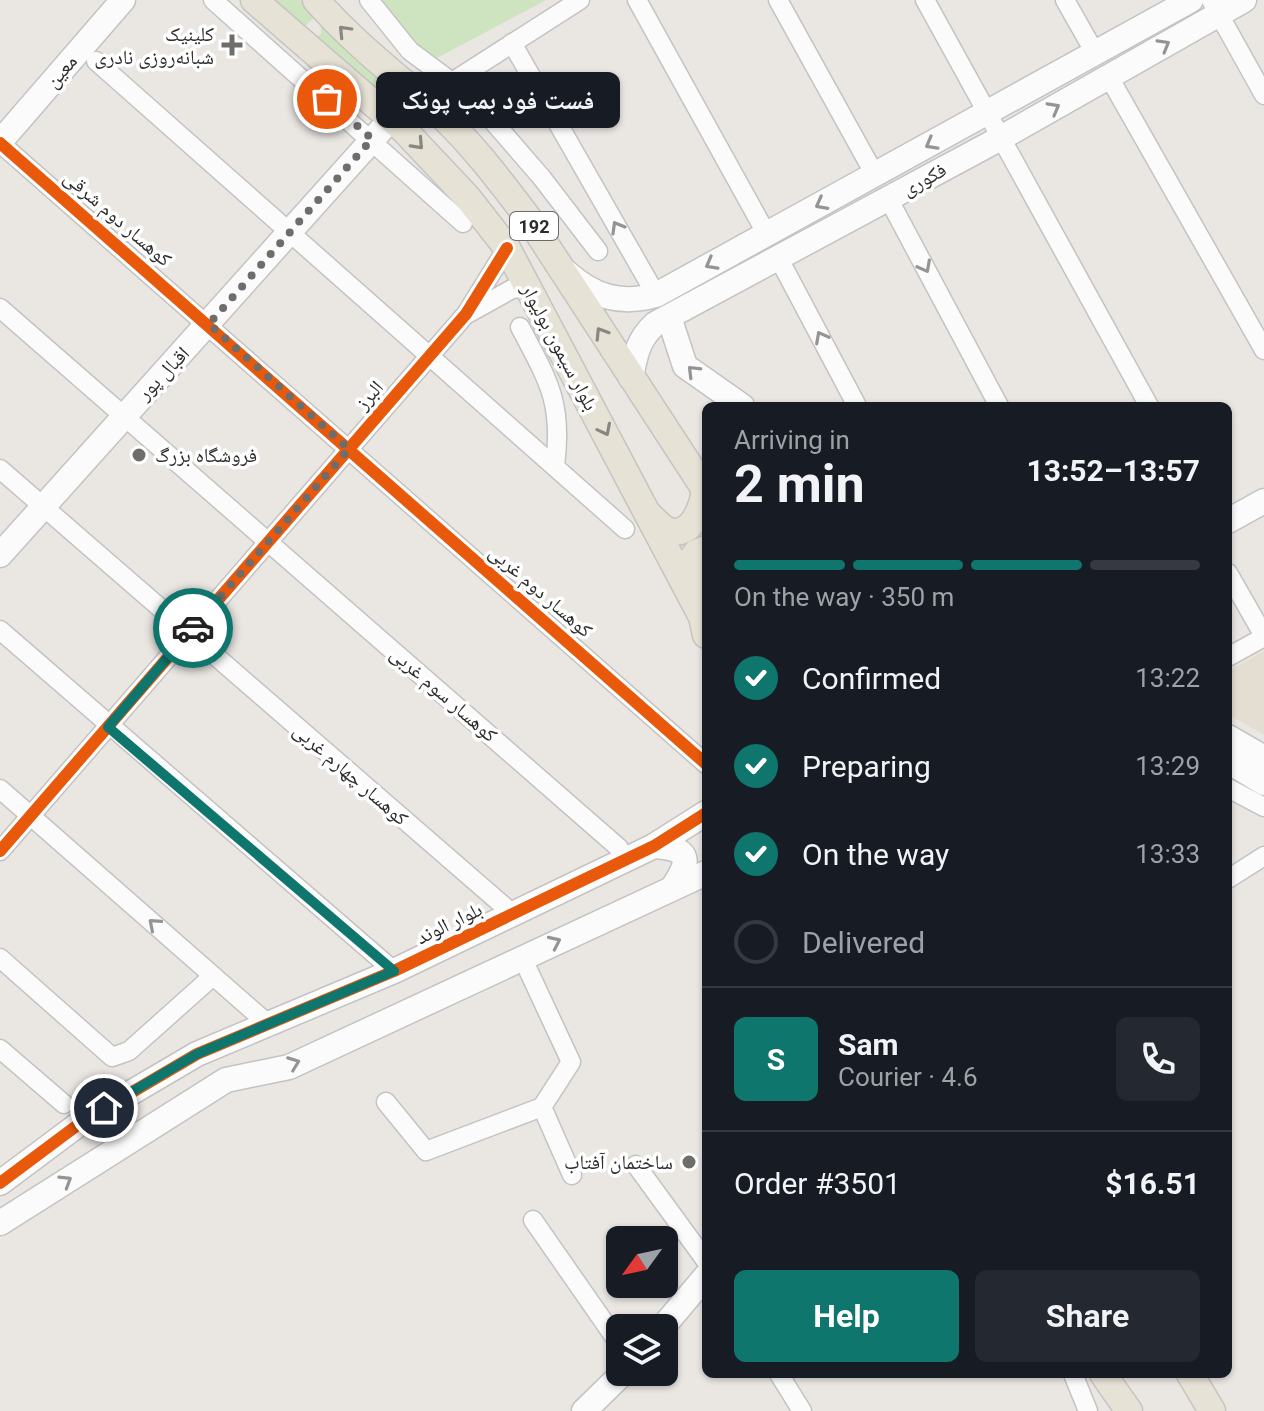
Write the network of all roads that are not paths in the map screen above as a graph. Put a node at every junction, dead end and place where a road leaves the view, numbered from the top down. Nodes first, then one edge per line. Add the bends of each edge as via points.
1 (123, 0) edge
2 (213, 0) edge
3 (254, 0) edge
4 (316, 0) edge
5 (369, 0) edge
6 (580, 0) edge
7 (637, 0) edge
8 (778, 0) edge
9 (925, 0) edge
10 (1065, 0) edge
11 (1191, 0) edge
12 (1244, 0) edge
13 (1215, 7) edge
14 (512, 43) junction
15 (1095, 53) junction
16 (96, 61) dead end
17 (1109, 77) junction
18 (452, 82) junction
19 (1264, 95) edge
20 (986, 114) junction
21 (381, 130) junction
22 (999, 139) junction
23 (0, 142) edge
24 (875, 175) junction
25 (888, 198) junction
26 (463, 223) dead end
27 (291, 231) junction
28 (766, 233) junction
29 (507, 248) junction
30 (598, 251) dead end
31 (778, 257) junction
32 (562, 268) junction
33 (527, 287) junction
34 (656, 295) junction
35 (0, 308) edge
36 (466, 314) junction
37 (669, 317) junction
38 (209, 324) junction
39 (520, 327) dead end
40 (1264, 350) edge
41 (431, 355) junction
42 (631, 378) junction
43 (736, 402) edge
44 (855, 402) edge
45 (997, 402) edge
46 (1147, 402) edge
47 (121, 416) junction
48 (349, 449) junction
49 (555, 466) junction
50 (0, 469) edge
51 (702, 483) edge
52 (1264, 501) edge
53 (42, 507) junction
54 (702, 509) edge
55 (647, 513) junction
56 (1232, 519) edge
57 (625, 529) dead end
58 (269, 541) junction
59 (702, 551) edge
60 (0, 555) edge
61 (1232, 580) edge
62 (702, 619) edge
63 (702, 622) edge
64 (0, 630) edge
65 (188, 634) junction
66 (1264, 637) edge
67 (1232, 655) edge
68 (108, 727) junction
69 (1232, 739) edge
70 (1264, 758) edge
71 (702, 760) edge
72 (1232, 763) edge
73 (1264, 783) edge
74 (0, 789) edge
75 (1232, 790) edge
76 (1264, 807) edge
77 (30, 816) junction
78 (702, 816) edge
79 (654, 846) junction
80 (619, 848) dead end
81 (0, 851) edge
82 (1264, 856) edge
83 (702, 875) edge
84 (1232, 876) edge
85 (673, 887) junction
86 (513, 914) junction
87 (522, 957) junction
88 (0, 958) edge
89 (394, 971) junction
90 (213, 976) junction
91 (267, 1023) junction
92 (0, 1049) edge
93 (386, 1102) dead end
94 (64, 1104) dead end
95 (542, 1107) junction
96 (636, 1165) dead end
97 (572, 1175) dead end
98 (0, 1183) edge
99 (533, 1220) dead end
100 (0, 1223) edge
101 (702, 1256) edge
102 (702, 1281) edge
103 (674, 1314) edge
104 (606, 1325) edge
105 (781, 1378) edge
106 (1075, 1378) edge
107 (1106, 1378) edge
108 (1121, 1378) edge
109 (1174, 1378) edge
110 (1192, 1378) edge
111 (610, 1386) edge
112 (584, 1411) edge
113 (802, 1411) edge
114 (1088, 1411) edge
115 (1129, 1411) edge
116 (1138, 1411) edge
117 (1193, 1411) edge
118 (1212, 1411) edge

1 - 23 street, معین
2 - 21 street
3 - 21 main road, بلوار سیمون بولیوار / 192
32 -> 4 main road, بلوار سیمون بولیوار / 192 via 466,139 373,59
5 - 18 street via 410,51
6 - 14 street
7 - 28 street
8 - 24 street
9 - 20 street
10 - 15 street
11 - 15 street, فکوری
12 - 13 street, فکوری
17 -> 13 street, فکوری
13 - 19 street
14 - 18 street
34 -> 14 street
15 - 20 street, فکوری
16 - 27 street
22 -> 17 street, فکوری
17 - 40 street
18 - 30 street via 472,97
20 - 22 street
20 -> 24 street, فکوری
21 - 26 street
21 - 27 street, اقبال پور
21 -> 29 main road, بلوار سیمون بولیوار / 192 via 405,131
22 - 25 street, فکوری
22 - 46 street
23 - 38 street, کوهسار دوم شرقی
24 -> 28 street, فکوری
25 - 31 street, فکوری
25 -> 45 street
27 - 38 street, اقبال پور
27 - 41 street
28 -> 34 street, فکوری
29 - 33 main road, بلوار سیمون بولیوار / 192
29 - 36 street, البرز
31 - 37 street, فکوری
44 -> 31 street
32 - 34 street, فکوری via 597,294 635,301
42 -> 32 main road, بلوار سیمون بولیوار / 192
33 - 36 street via 512,289
33 -> 55 main road, بلوار سیمون بولیوار / 192
35 - 47 street, کوهسار سوم غربی
36 - 41 street, البرز
37 - 42 street, فکوری via 645,333
43 -> 37 street via 685,366
38 - 47 street, اقبال پور
38 - 48 street, کوهسار دوم شرقی
39 - 49 street via 551,392 560,427
41 - 48 street, البرز
41 - 49 street
42 - 51 main road, بلوار سیمون بولیوار / 192
47 - 53 street, اقبال پور
47 - 58 street, کوهسار سوم غربی
48 - 58 street, البرز
48 - 71 street, کوهسار دوم غربی
49 - 57 street
50 - 53 street, کوهسار چهارم غربی
52 - 56 street
53 - 60 street, اقبال پور
53 - 65 street, کوهسار چهارم غربی
54 - 55 main road via 677,531
55 - 63 main road, بلوار سیمون بولیوار / 192
58 - 65 street, البرز
58 - 80 street, کوهسار سوم غربی
59 - 62 main road via 692,557 688,569
61 - 66 street
64 - 68 street
65 - 68 street, البرز
65 - 86 street, کوهسار چهارم غربی
66 - 67 street
68 - 77 street, البرز
68 - 89 street
69 - 70 street
72 - 73 street
74 - 77 street
75 - 76 street
77 - 81 street, البرز
90 -> 77 street
78 - 79 street, بلوار الوند
79 - 85 street via 683,853 686,861
79 - 86 street, بلوار الوند
82 - 84 street
83 - 85 street
87 -> 85 street
86 - 89 street, بلوار الوند
87 - 95 street via 571,1062
100 -> 87 street via 226,1080 289,1067
88 - 90 street via 112,1057 129,1051
89 - 91 street, بلوار الوند
90 - 91 street
91 - 98 street, بلوار الوند via 144,1083
92 - 94 street
93 - 95 street via 426,1151
95 - 97 street
96 - 101 street
99 - 104 street
102 - 103 street
105 - 113 street
106 - 114 street
107 - 115 main road
108 - 116 main road
109 - 117 main road
110 - 118 main road
111 - 112 street

